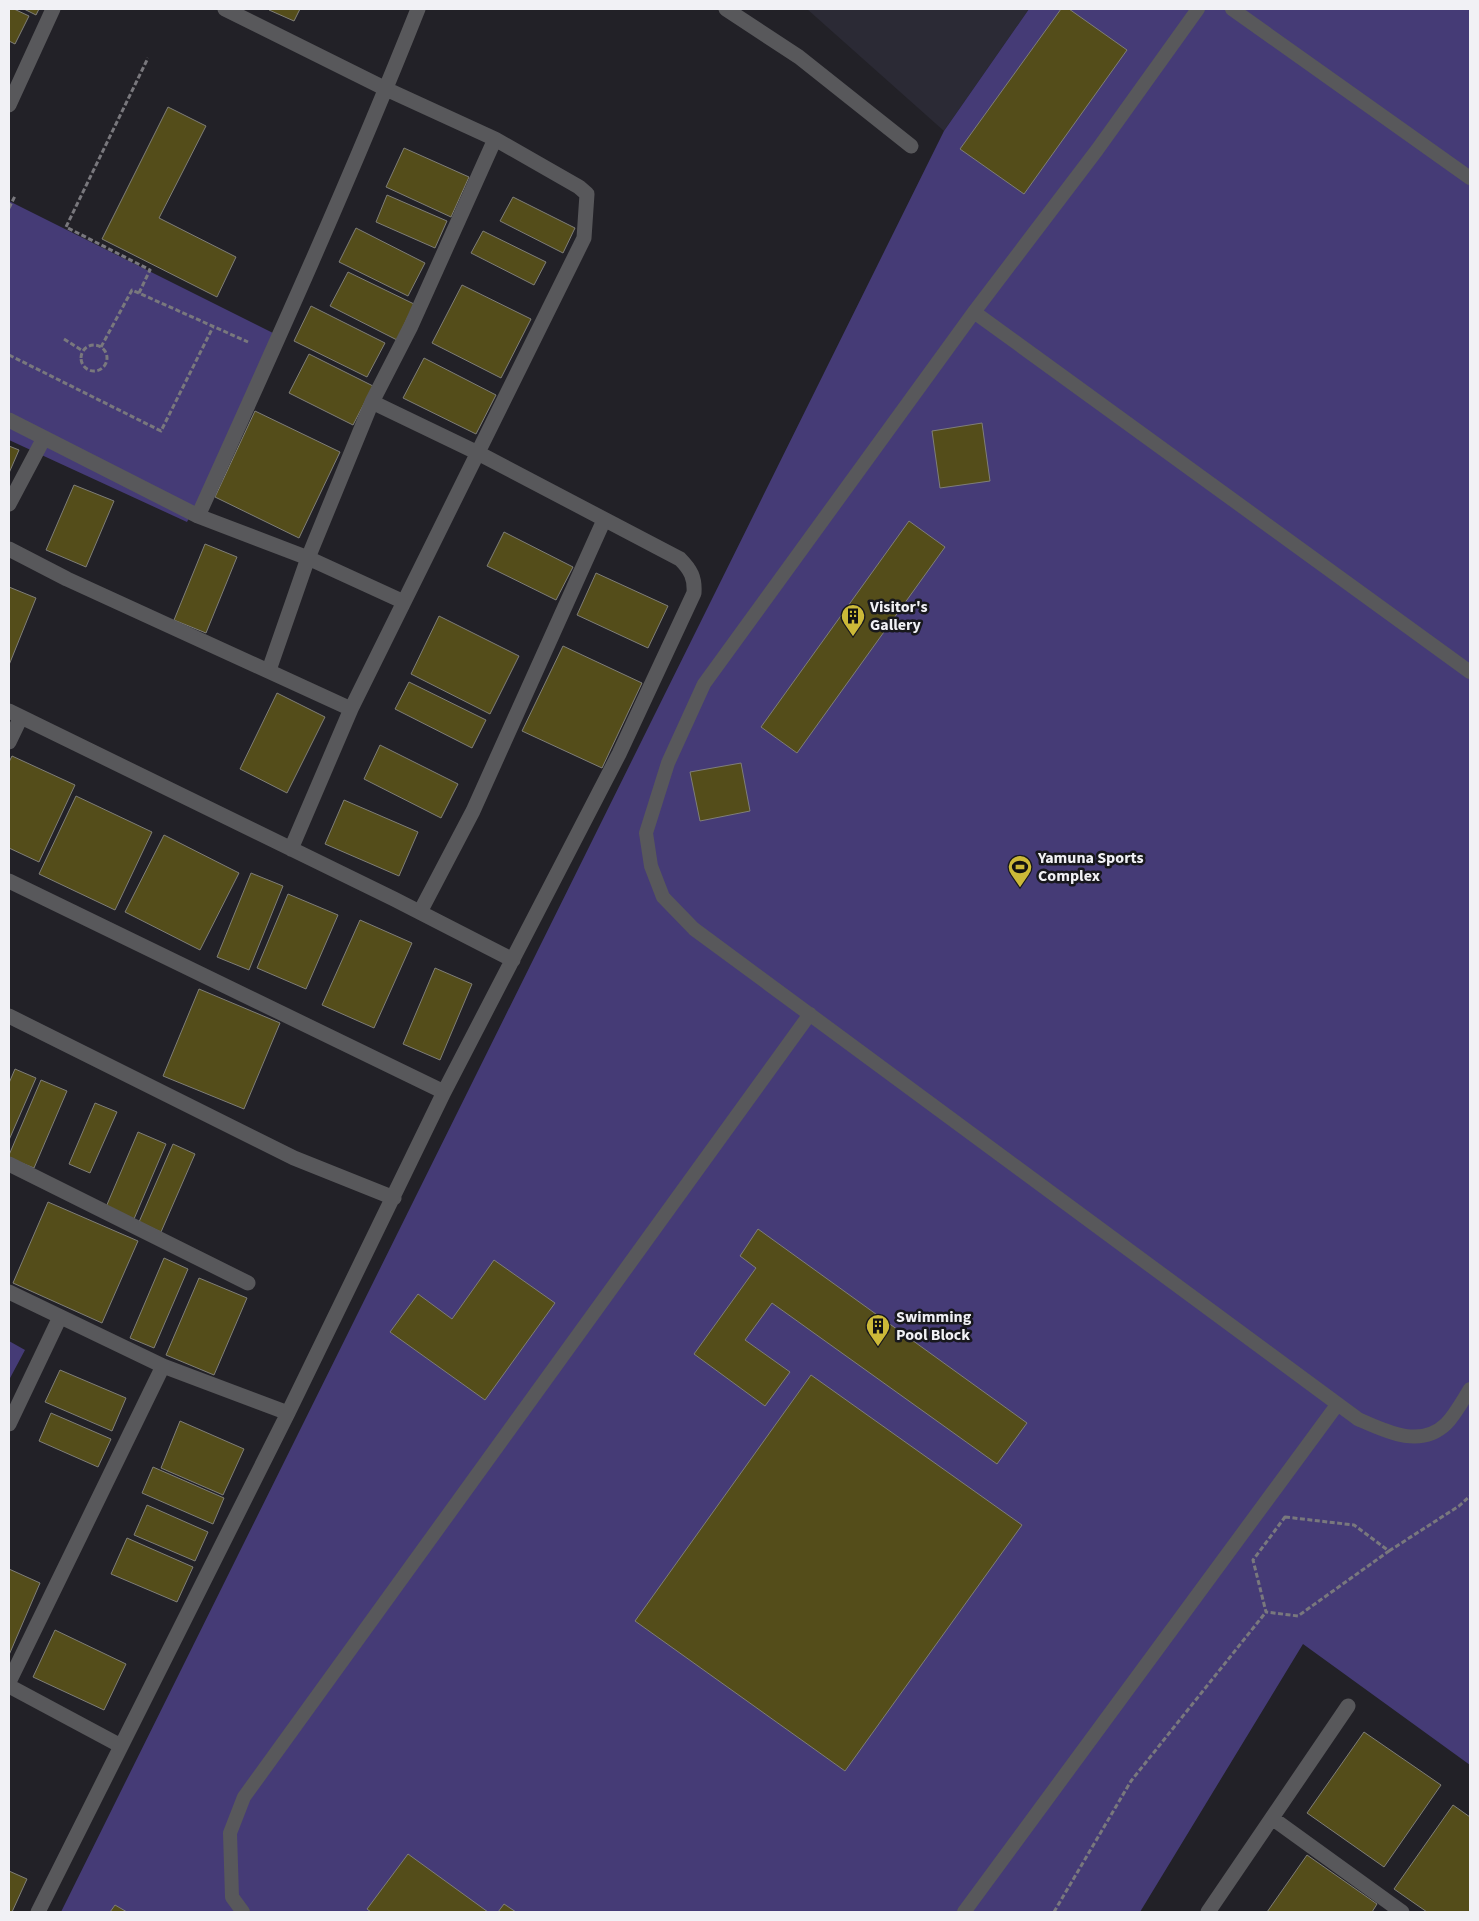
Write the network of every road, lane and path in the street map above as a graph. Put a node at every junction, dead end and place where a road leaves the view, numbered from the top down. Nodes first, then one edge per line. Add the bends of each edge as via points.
1 (53, 9) edge
2 (226, 9) edge
3 (418, 9) edge
4 (726, 9) edge
5 (1198, 9) edge
6 (1232, 9) edge
7 (148, 58) dead end
8 (386, 89) junction
9 (9, 105) edge
10 (495, 139) junction
11 (911, 146) dead end
12 (1470, 178) edge
13 (15, 196) dead end
14 (9, 208) edge
15 (139, 293) junction
16 (974, 312) junction
17 (213, 327) junction
18 (64, 339) dead end
19 (101, 347) junction
20 (83, 351) junction
21 (272, 352) junction
22 (9, 355) edge
23 (372, 402) junction
24 (9, 420) edge
25 (44, 438) junction
26 (478, 453) junction
27 (9, 504) edge
28 (198, 516) junction
29 (604, 520) junction
30 (9, 549) edge
31 (308, 558) junction
32 (404, 602) junction
33 (269, 670) junction
34 (1470, 672) edge
35 (351, 709) junction
36 (15, 714) edge
37 (9, 742) edge
38 (291, 849) junction
39 (9, 881) edge
40 (420, 912) junction
41 (513, 960) junction
42 (810, 1014) junction
43 (9, 1016) edge
44 (444, 1092) junction
45 (9, 1164) edge
46 (394, 1198) junction
47 (248, 1283) dead end
48 (9, 1292) edge
49 (60, 1317) junction
50 (162, 1366) junction
51 (1470, 1389) edge
52 (1337, 1405) junction
53 (288, 1413) junction
54 (9, 1424) edge
55 (1470, 1496) edge
56 (1389, 1551) junction
57 (1266, 1612) junction
58 (9, 1682) edge
59 (9, 1686) edge
60 (1348, 1706) dead end
61 (121, 1746) junction
62 (1272, 1818) junction
63 (38, 1912) edge
64 (243, 1912) edge
65 (964, 1912) edge
66 (1054, 1912) edge
67 (1208, 1912) edge
68 (1402, 1912) edge

1 - 9 street
2 - 8 street
3 - 8 street
4 - 11 street via 798,57
5 - 16 lane via 1097,150
6 - 12 lane
7 - 15 path via 66,227 150,270
8 - 10 street
8 - 21 street
10 - 23 street via 412,326
10 - 26 street via 587,194 586,222 584,238
13 - 14 path
15 - 17 path
15 - 19 path via 132,290
16 - 34 lane
16 - 42 lane via 704,684 668,763 646,833 651,866 663,897 694,929
17 - 21 path
17 - 22 path via 161,431
18 - 20 path
19 - 20 path via 88,346
19 - 20 path via 107,357 99,370 83,366
21 - 28 street
23 - 26 street
23 - 31 street
24 - 25 street
25 - 27 street
25 - 28 street
26 - 29 street
26 - 32 street
28 - 31 street
29 - 40 street via 474,811
29 - 41 street via 680,559 691,570 694,593 619,754
30 - 33 street via 67,579
31 - 32 street
31 - 33 street
32 - 35 street
33 - 35 street
35 - 38 street
36 - 37 street
36 - 38 street
38 - 40 street
39 - 44 street
40 - 41 street
41 - 44 street
42 - 52 lane
42 - 64 lane via 244,1797 230,1833 232,1897
43 - 46 street via 294,1158
44 - 46 street
45 - 47 street
46 - 53 street
48 - 49 street
49 - 50 street
49 - 54 street
50 - 53 street
50 - 58 street
51 - 52 lane via 1446,1424 1427,1435 1406,1437 1386,1431 1358,1419
52 - 65 lane
53 - 61 street
55 - 56 path
56 - 57 path via 1298,1616
56 - 57 path via 1354,1525 1285,1517 1253,1560
57 - 66 path via 1131,1781
59 - 61 street
60 - 62 street
61 - 63 street
62 - 67 street
62 - 68 street

